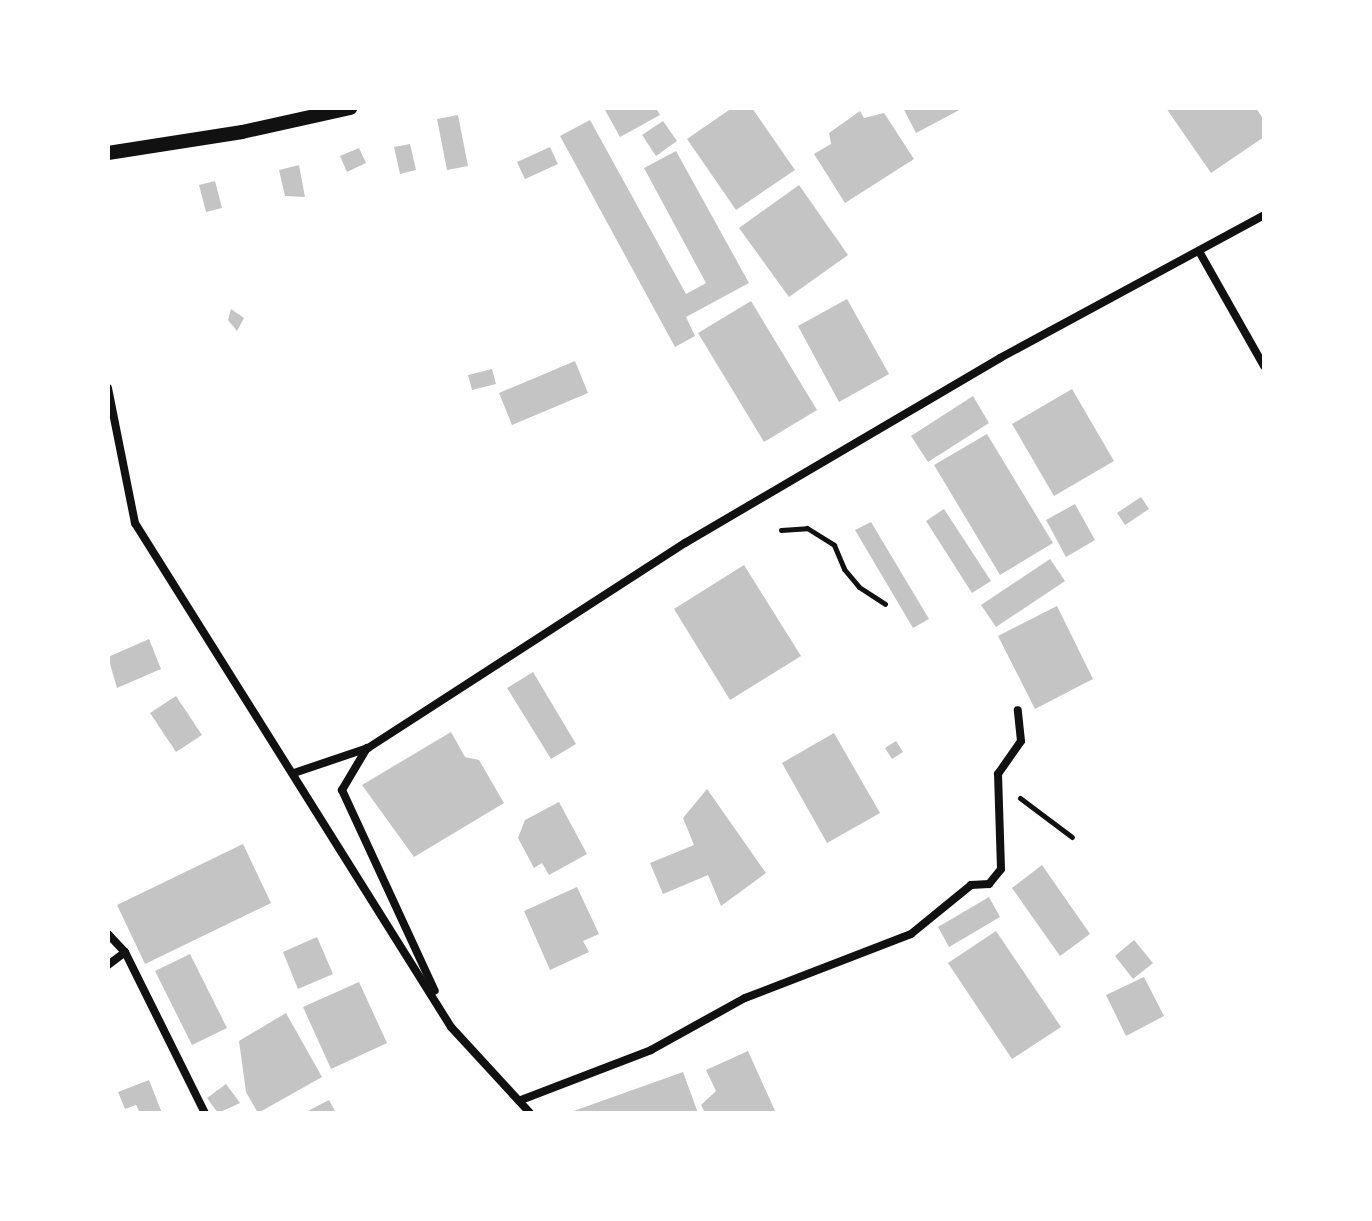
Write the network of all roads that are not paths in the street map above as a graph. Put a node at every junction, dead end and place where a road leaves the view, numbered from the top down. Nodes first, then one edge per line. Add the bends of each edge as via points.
1 (350, 108) edge
2 (108, 153) edge
3 (1264, 215) edge
4 (1200, 253) junction
5 (1264, 366) edge
6 (108, 388) edge
7 (1018, 710) dead end
8 (368, 748) junction
9 (294, 773) junction
10 (108, 934) edge
11 (125, 952) junction
12 (108, 965) edge
13 (451, 1027) junction
14 (521, 1100) junction
15 (205, 1113) edge
16 (530, 1113) edge

1 - 2 street
3 - 4 street
4 - 5 street
4 - 8 street via 1000,358 685,543
6 - 9 street via 135,523
7 - 14 street via 1021,741 998,774 1001,869 989,884 971,885 911,934 745,998 651,1050
8 - 9 street
8 - 13 street via 342,790
9 - 13 street
10 - 11 street
11 - 12 street
11 - 15 street
13 - 14 street
14 - 16 street

